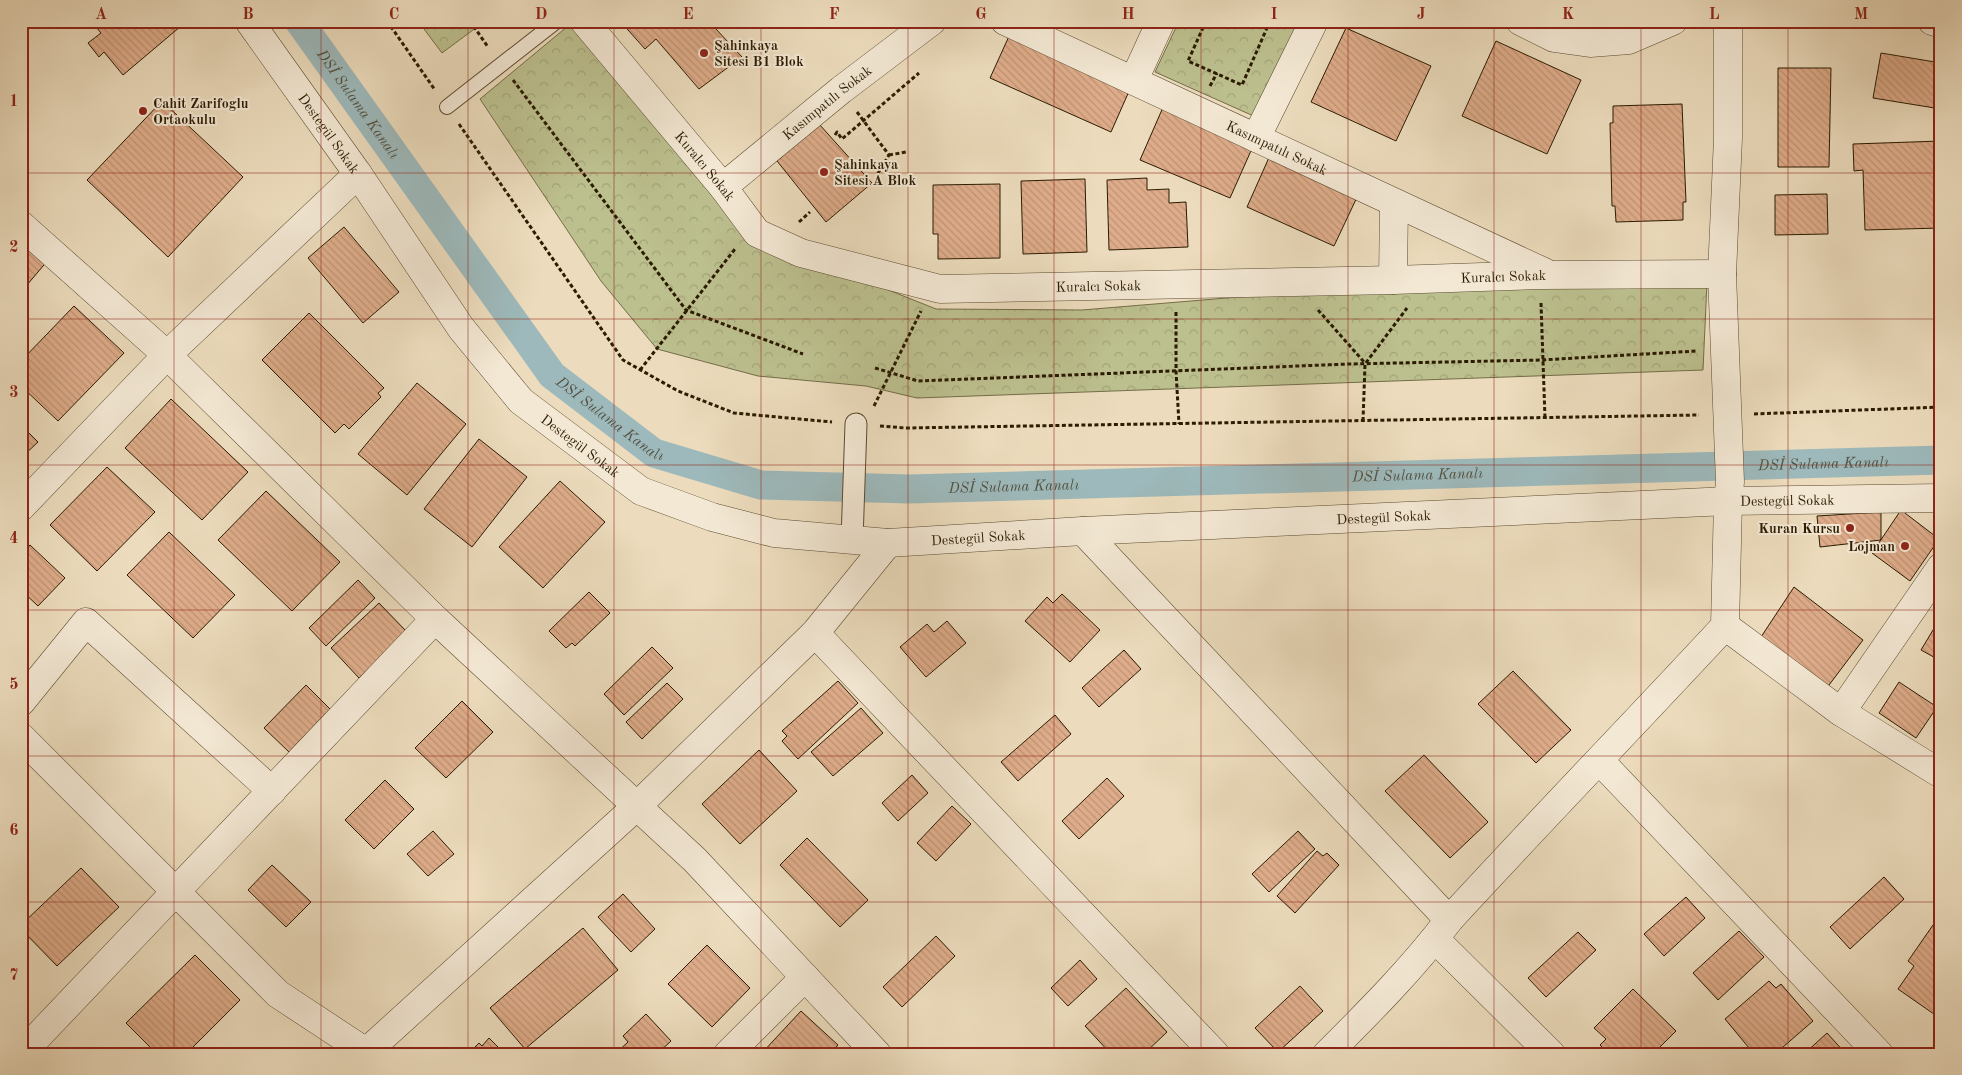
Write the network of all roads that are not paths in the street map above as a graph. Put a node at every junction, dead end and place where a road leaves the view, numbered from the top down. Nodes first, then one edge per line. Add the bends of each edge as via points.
1 (249, 21) edge
2 (557, 21) edge
3 (584, 21) edge
4 (932, 21) edge
5 (1005, 21) edge
6 (1161, 21) edge
7 (1314, 21) edge
8 (1520, 21) edge
9 (1673, 21) edge
10 (1728, 21) edge
11 (1932, 21) edge
12 (1941, 24) edge
13 (1134, 80) junction
14 (447, 107) road end
15 (1256, 138) junction
16 (358, 174) junction
17 (723, 187) junction
18 (1394, 203) junction
19 (21, 225) edge
20 (1722, 274) junction
21 (1545, 275) junction
22 (1393, 280) junction
23 (167, 355) junction
24 (860, 424) road end
25 (1729, 492) junction
26 (1941, 498) edge
27 (21, 507) edge
28 (1083, 531) junction
29 (852, 540) junction
30 (888, 543) junction
31 (1941, 567) edge
32 (435, 619) junction
33 (1724, 626) junction
34 (815, 633) junction
35 (21, 702) edge
36 (1841, 712) junction
37 (21, 737) edge
38 (1600, 761) junction
39 (1941, 774) edge
40 (272, 791) junction
41 (637, 806) junction
42 (176, 892) junction
43 (1442, 930) junction
44 (805, 977) junction
45 (366, 1053) edge
46 (21, 1054) edge
47 (728, 1054) edge
48 (877, 1054) edge
49 (1215, 1054) edge
50 (1326, 1054) edge
51 (1551, 1054) edge
52 (1879, 1054) edge

1 - 16 street, Destegül Sokak
2 - 14 lane
3 - 17 street, Kuralcı Sokak
4 - 17 street, Kasımpatılı Sokak via 841,90
5 - 13 street, Kasımpatılı Sokak
6 - 13 street
7 - 15 street
8 - 9 street via 1554,38 1590,43 1629,40
10 - 20 street via 1728,138
11 - 12 street
13 - 15 street, Kasımpatılı Sokak
15 - 18 street, Kasımpatılı Sokak
16 - 23 street
16 - 29 street, Destegül Sokak via 461,328 521,401 641,492 712,517 774,533
17 - 22 street, Kuralcı Sokak via 757,233 801,253 940,289
18 - 21 street, Kasımpatılı Sokak
18 - 22 street
19 - 23 street
20 - 21 street, Kuralcı Sokak
20 - 25 street
21 - 22 street, Kuralcı Sokak
23 - 27 street
23 - 32 street
24 - 29 street
25 - 26 street, Destegül Sokak
25 - 28 street, Destegül Sokak
25 - 33 street
28 - 30 street, Destegül Sokak
28 - 43 street
29 - 30 street, Destegül Sokak
30 - 34 street
31 - 36 street
32 - 40 street
32 - 41 street
33 - 36 street
33 - 38 street
34 - 41 street
34 - 49 street
35 - 40 street via 86,622
36 - 39 street
37 - 42 street
38 - 43 street via 1550,810
38 - 52 street
40 - 42 street
41 - 44 street via 695,860
41 - 45 street
42 - 45 street via 278,994
42 - 46 street
43 - 50 street
43 - 51 street
44 - 47 street
44 - 48 street

